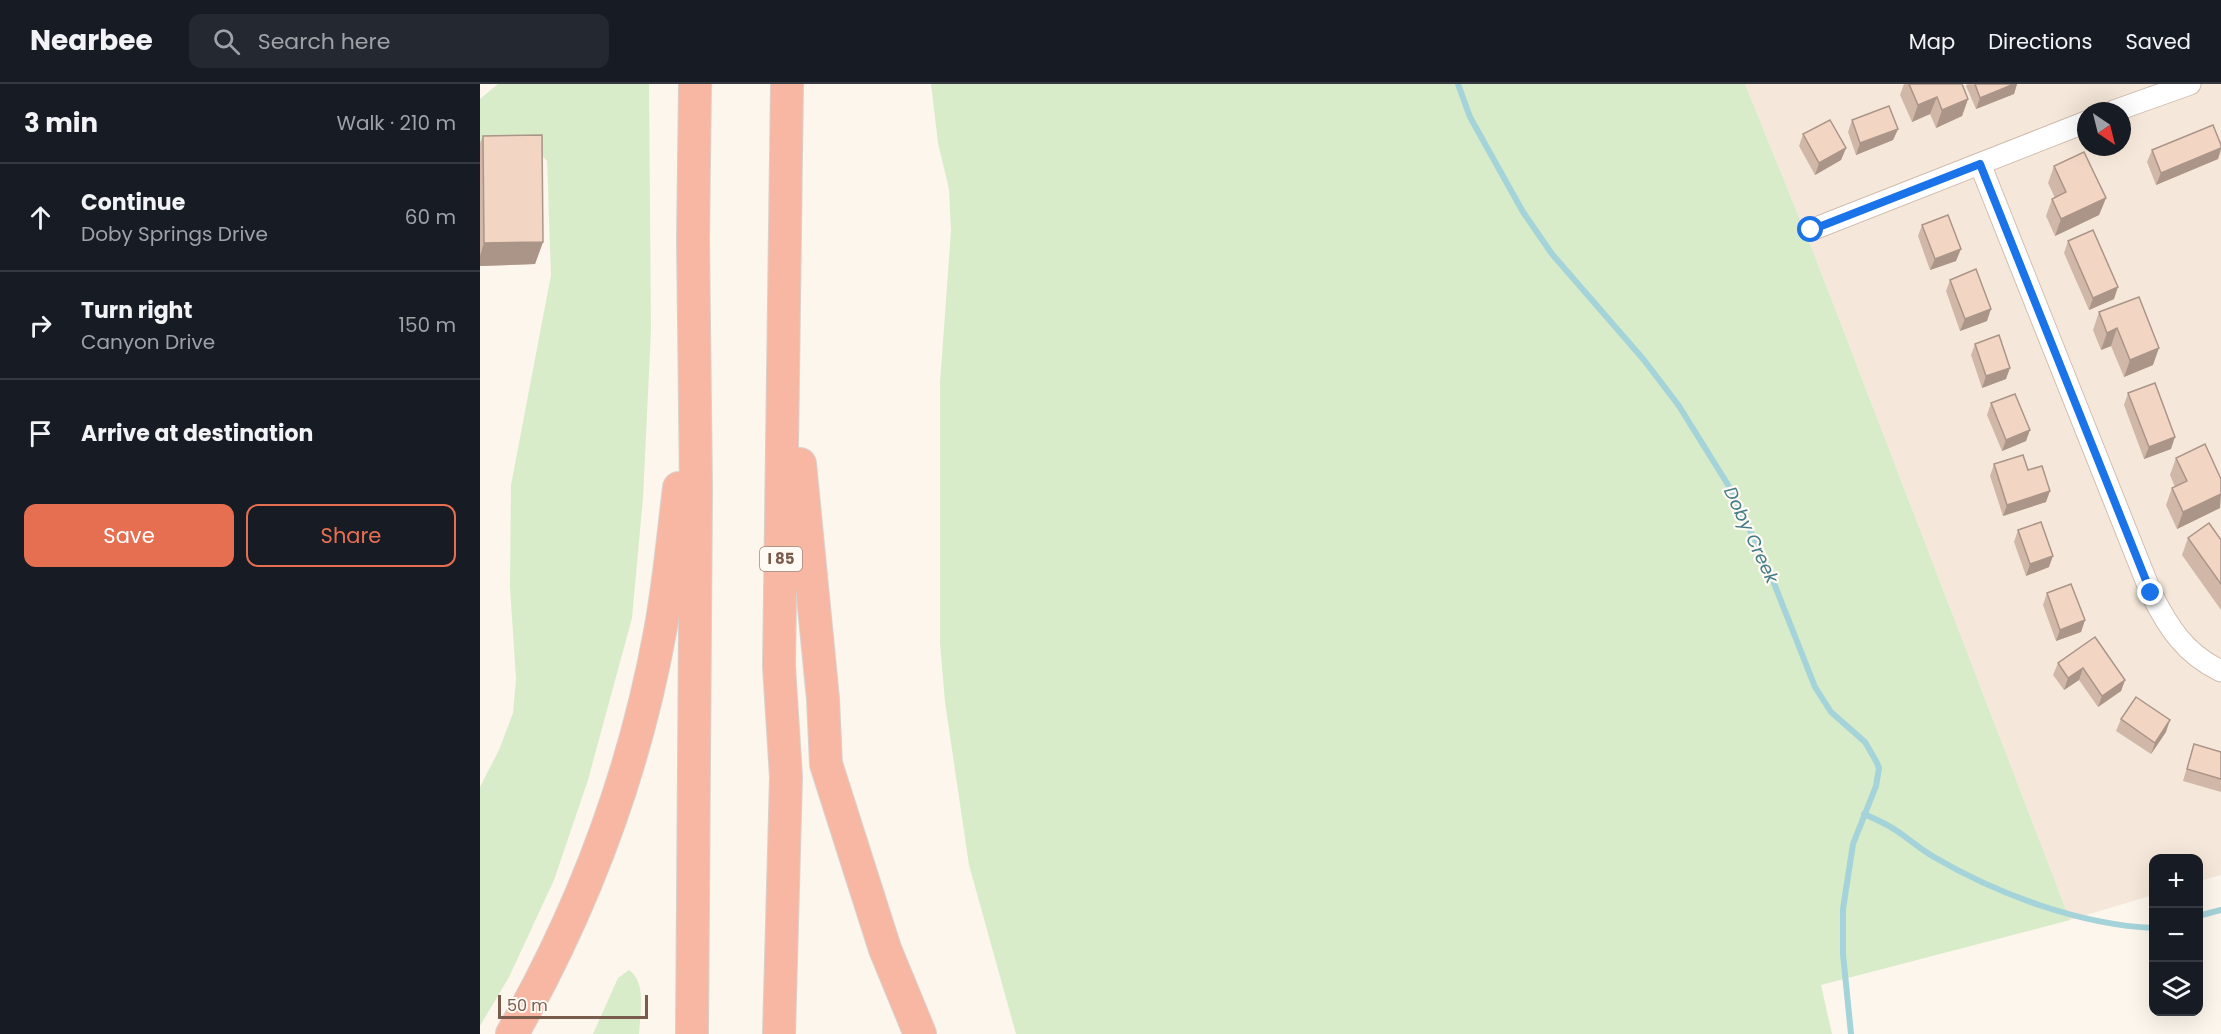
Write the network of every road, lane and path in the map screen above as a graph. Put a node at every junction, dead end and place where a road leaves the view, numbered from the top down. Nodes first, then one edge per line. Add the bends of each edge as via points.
1 (695, 84) edge
2 (787, 84) edge
3 (2190, 84) edge
4 (2131, 105) edge
5 (2077, 126) edge
6 (1980, 164) junction
7 (1811, 230) dead end
8 (785, 347) junction
9 (695, 365) junction
10 (2221, 671) edge
11 (512, 1034) edge
12 (692, 1034) edge
13 (779, 1034) edge
14 (920, 1034) edge

1 - 9 highway
2 - 8 highway, I 85
3 - 4 street
5 - 6 street
6 - 7 street
6 - 10 street via 2151,593 2177,639
8 - 13 highway, I 85 via 779,666 786,777
8 - 14 highway via 824,699 826,764 885,949
9 - 11 highway via 660,630 621,791 588,882
9 - 12 highway

